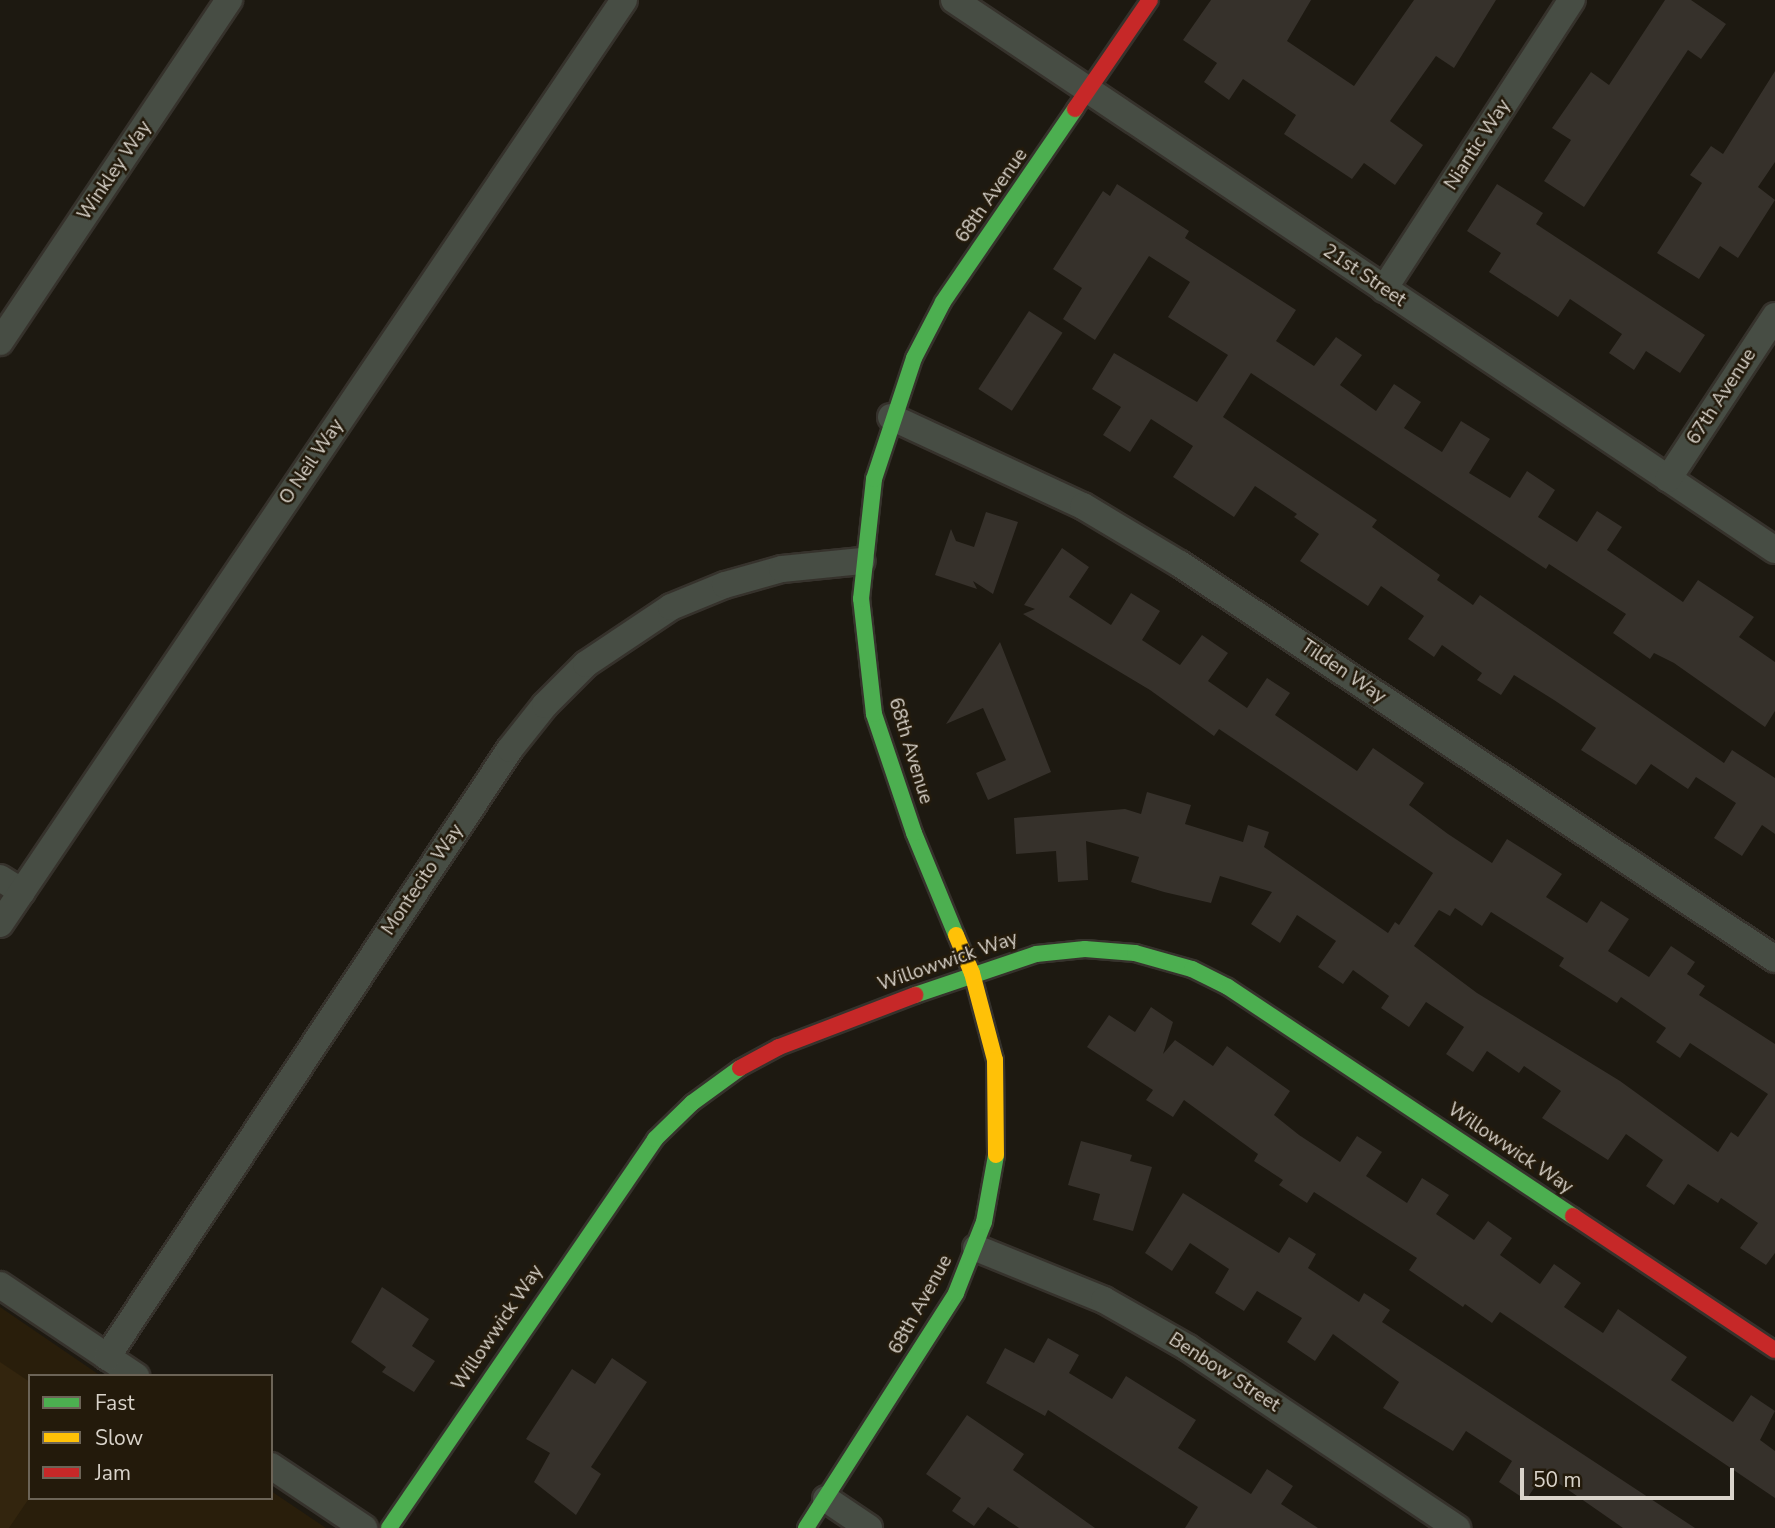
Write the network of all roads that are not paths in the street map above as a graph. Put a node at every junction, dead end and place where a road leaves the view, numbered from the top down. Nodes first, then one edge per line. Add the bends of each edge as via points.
1 (229, 0) edge
2 (624, 0) edge
3 (954, 0) edge
4 (1150, 0) edge
5 (1572, 0) edge
6 (1090, 93) junction
7 (1384, 289) junction
8 (1775, 316) edge
9 (0, 342) edge
10 (891, 417) junction
11 (1668, 479) junction
12 (1775, 550) edge
13 (862, 561) junction
14 (11, 885) edge
15 (0, 924) edge
16 (1775, 960) edge
17 (972, 973) junction
18 (976, 1248) junction
19 (0, 1285) edge
20 (1775, 1350) edge
21 (107, 1357) junction
22 (133, 1374) edge
23 (273, 1467) edge
24 (826, 1499) junction
25 (364, 1528) edge
26 (389, 1528) edge
27 (806, 1528) edge
28 (869, 1528) edge
29 (1457, 1528) edge

1 - 9 street, Winkley Way
2 - 14 street, O Neil Way
3 - 6 street, 21st Street
4 - 6 street, 68th Avenue
5 - 7 street, Niantic Way
6 - 7 street, 21st Street
6 - 10 street, 68th Avenue via 943,302
7 - 11 street, 21st Street
8 - 11 street, 67th Avenue
10 - 13 street, 68th Avenue via 874,479
10 - 16 street, Tilden Way via 1083,506 1180,564
11 - 12 street, 21st Street
13 - 17 street, 68th Avenue via 864,650 874,714 914,833
13 - 21 street, Montecito Way via 782,569 671,607 595,657 545,705 503,761
14 - 15 street, O Neil Way
17 - 18 street, 68th Avenue via 995,1060 999,1114 995,1169
17 - 20 street, Willowwick Way via 1036,954 1085,949 1135,953 1192,969 1228,987
17 - 26 street, Willowwick Way via 779,1047 733,1072 692,1103 655,1139 626,1177
18 - 24 street, 68th Avenue via 938,1324
18 - 29 street, Benbow Street via 1104,1300 1188,1348
19 - 21 street
21 - 22 street
23 - 25 street
24 - 27 street, 68th Avenue
24 - 28 street

